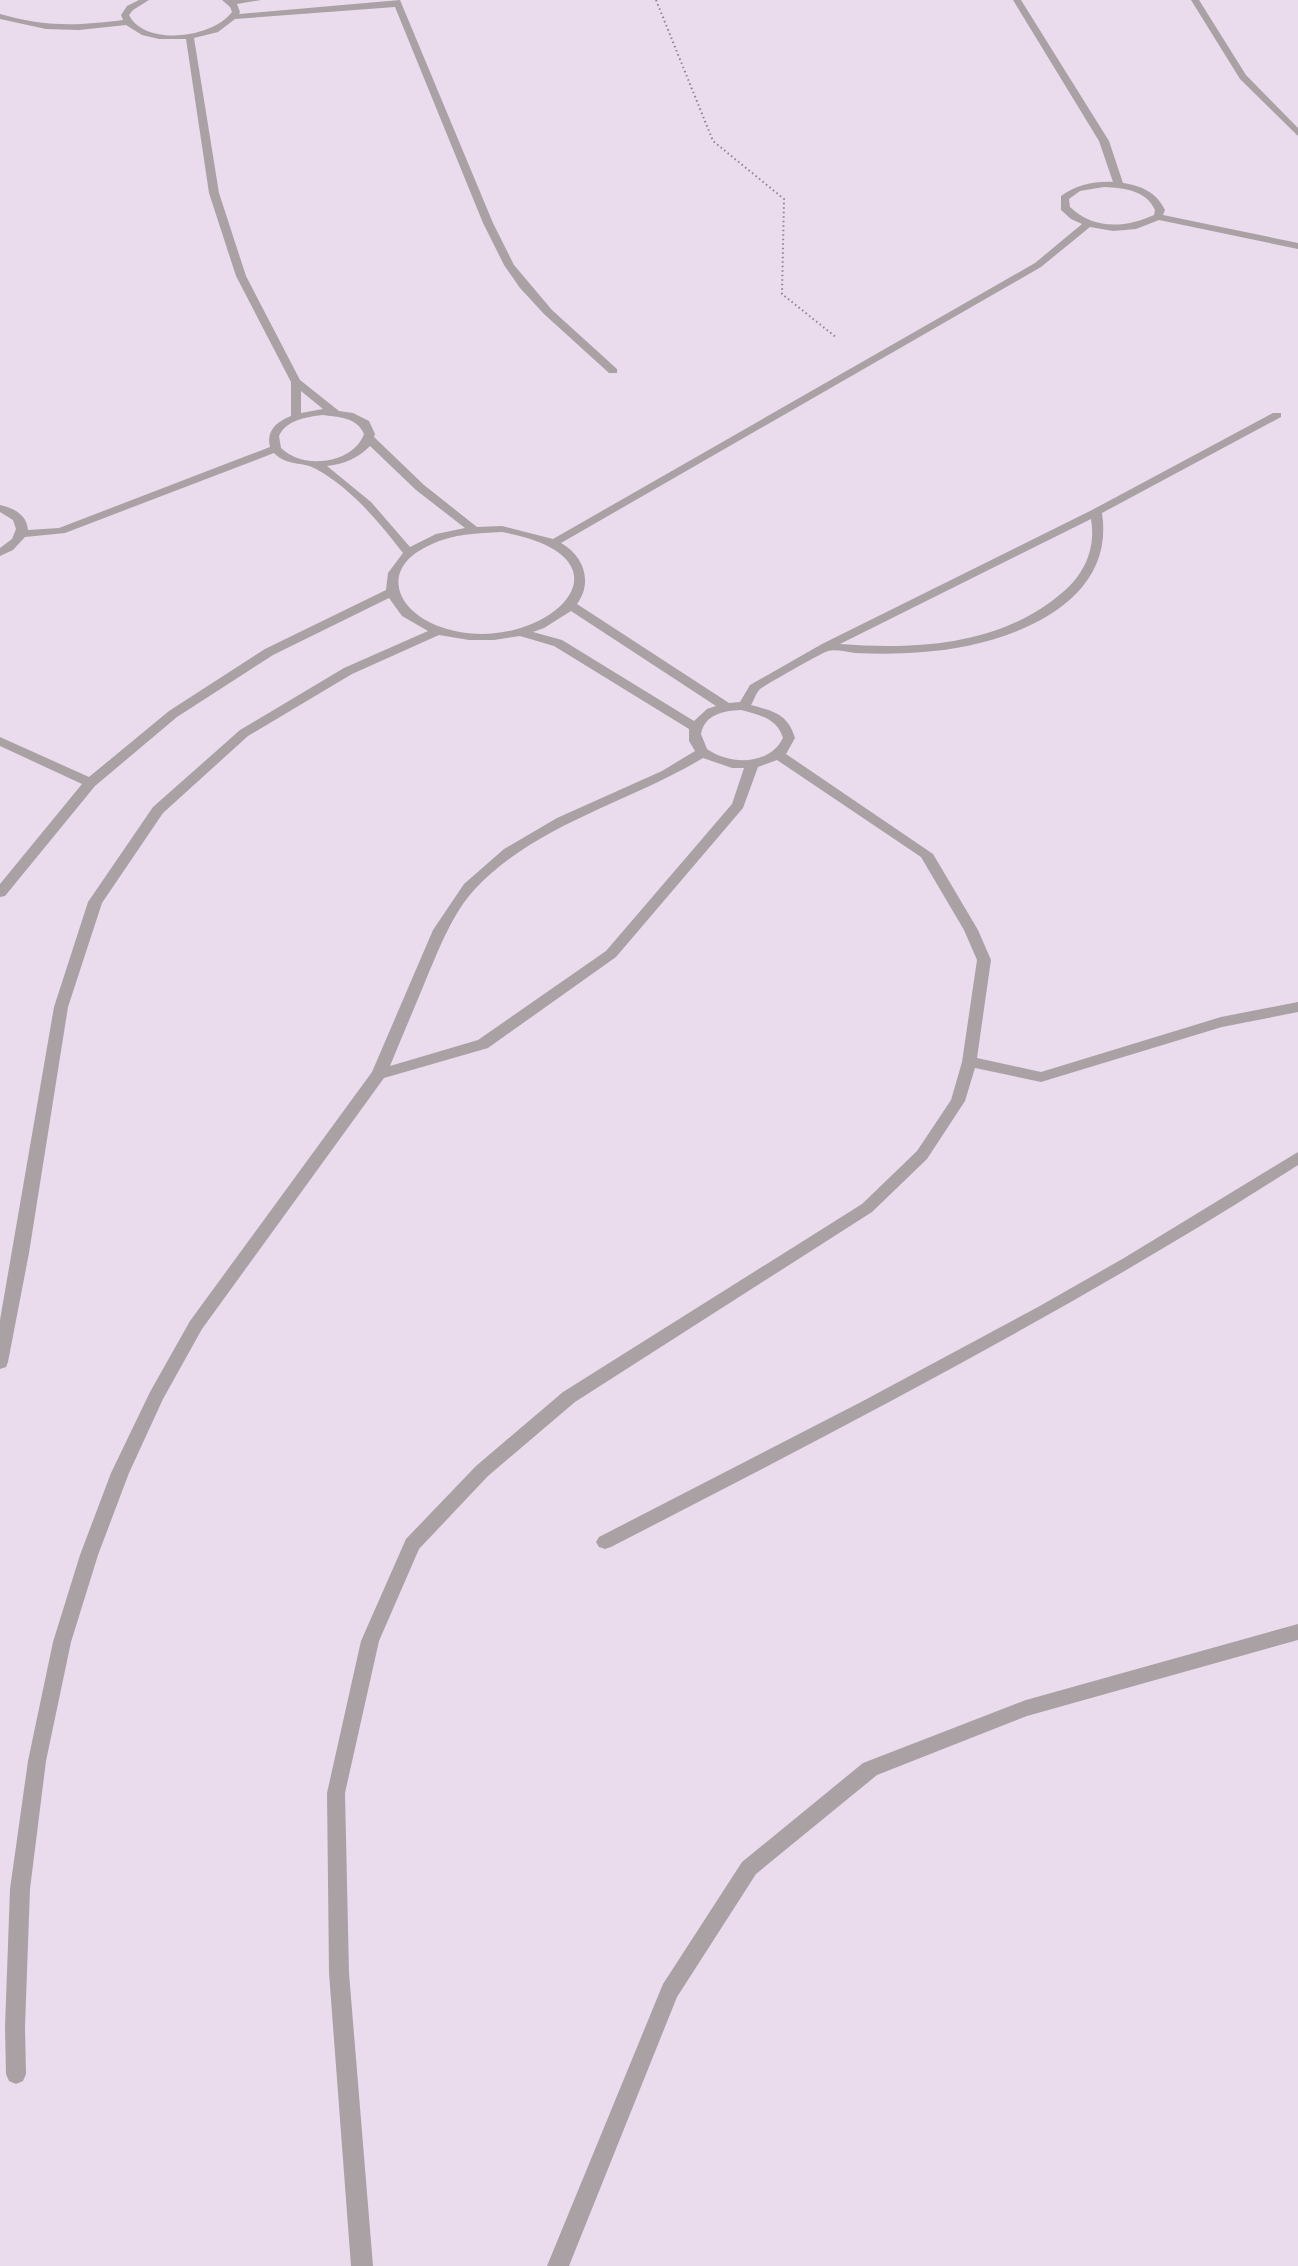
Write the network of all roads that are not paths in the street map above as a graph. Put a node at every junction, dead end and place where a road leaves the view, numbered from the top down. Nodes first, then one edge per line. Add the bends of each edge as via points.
1 (145, 0) edge
2 (256, 0) edge
3 (1195, 0) edge
4 (228, 1) edge
5 (1017, 1) edge
6 (397, 2) edge
7 (0, 16) edge
8 (234, 17) junction
9 (126, 22) junction
10 (190, 36) junction
11 (1298, 133) edge
12 (1119, 185) junction
13 (1158, 217) junction
14 (1088, 224) junction
15 (1298, 246) edge
16 (614, 371) dead end
17 (296, 382) junction
18 (335, 413) junction
19 (1276, 415) dead end
20 (296, 418) junction
21 (371, 440) junction
22 (276, 449) junction
23 (317, 464) junction
24 (0, 508) edge
25 (1096, 512) junction
26 (474, 530) junction
27 (21, 534) junction
28 (553, 543) junction
29 (0, 553) edge
30 (409, 554) junction
31 (392, 592) junction
32 (571, 606) junction
33 (438, 631) junction
34 (520, 632) junction
35 (826, 647) junction
36 (744, 706) junction
37 (726, 707) junction
38 (695, 727) junction
39 (0, 741) edge
40 (703, 752) junction
41 (779, 755) junction
42 (752, 764) junction
43 (90, 783) junction
44 (0, 893) edge
45 (1298, 1007) edge
46 (969, 1062) junction
47 (380, 1074) junction
48 (1298, 1158) edge
49 (0, 1362) edge
50 (605, 1542) dead end
51 (1298, 1632) edge
52 (16, 2074) dead end
53 (362, 2266) edge
54 (558, 2266) edge

1 - 9 street via 130,8
2 - 4 street
3 - 11 street via 1243,77
4 - 8 street via 236,12
5 - 12 street via 1104,141
6 - 8 street
6 - 16 street via 509,265 548,312
7 - 9 street via 20,23 66,27
8 - 10 street via 214,31
9 - 10 street via 142,33
10 - 17 street via 214,193 241,276
12 - 13 street via 1152,196 1158,202
12 - 14 street via 1077,188 1064,199 1067,213
13 - 14 street via 1137,227
13 - 15 street
14 - 28 street via 1038,265
17 - 18 street
17 - 20 street
18 - 20 street
18 - 21 street via 366,425
19 - 25 street
20 - 22 street via 275,432
21 - 23 street via 357,454
21 - 26 street via 433,501
22 - 23 street via 292,460
22 - 27 street via 61,531
23 - 30 street via 338,477
24 - 27 street via 22,522
25 - 35 street
25 - 35 street via 1099,534 1095,556 1084,578 1067,597 1042,615 980,640 944,647 866,651
26 - 28 street via 502,529
26 - 30 street via 438,538
27 - 29 street via 9,549
28 - 32 street via 571,556 580,572 580,589
30 - 31 street via 398,565
31 - 33 street via 399,608
31 - 43 street via 269,652 173,714
32 - 34 street via 558,617
32 - 37 street
33 - 34 street via 493,637
33 - 49 street via 348,671 244,733 158,810 95,902 62,1007
34 - 38 street via 558,643
35 - 36 street via 754,688
36 - 37 street
36 - 41 street via 771,712 782,719 790,738
37 - 38 street via 712,711
38 - 40 street via 693,738
39 - 43 street
40 - 42 street via 720,762
40 - 47 street via 667,774 562,821 509,852 469,887 440,930
41 - 42 street
41 - 46 street via 926,854 984,960
42 - 47 street via 738,805 611,954 483,1044
43 - 44 street
45 - 46 street via 1221,1022 1041,1077
46 - 53 street via 958,1101 922,1155 867,1208 569,1398 482,1471 411,1544 370,1641 336,1793 339,1973
47 - 52 street via 196,1325 156,1396 120,1473 89,1555 62,1642 37,1761 20,1889
48 - 50 street via 1117,1271 970,1353
51 - 54 street via 1026,1708 870,1768 749,1868 670,1991

